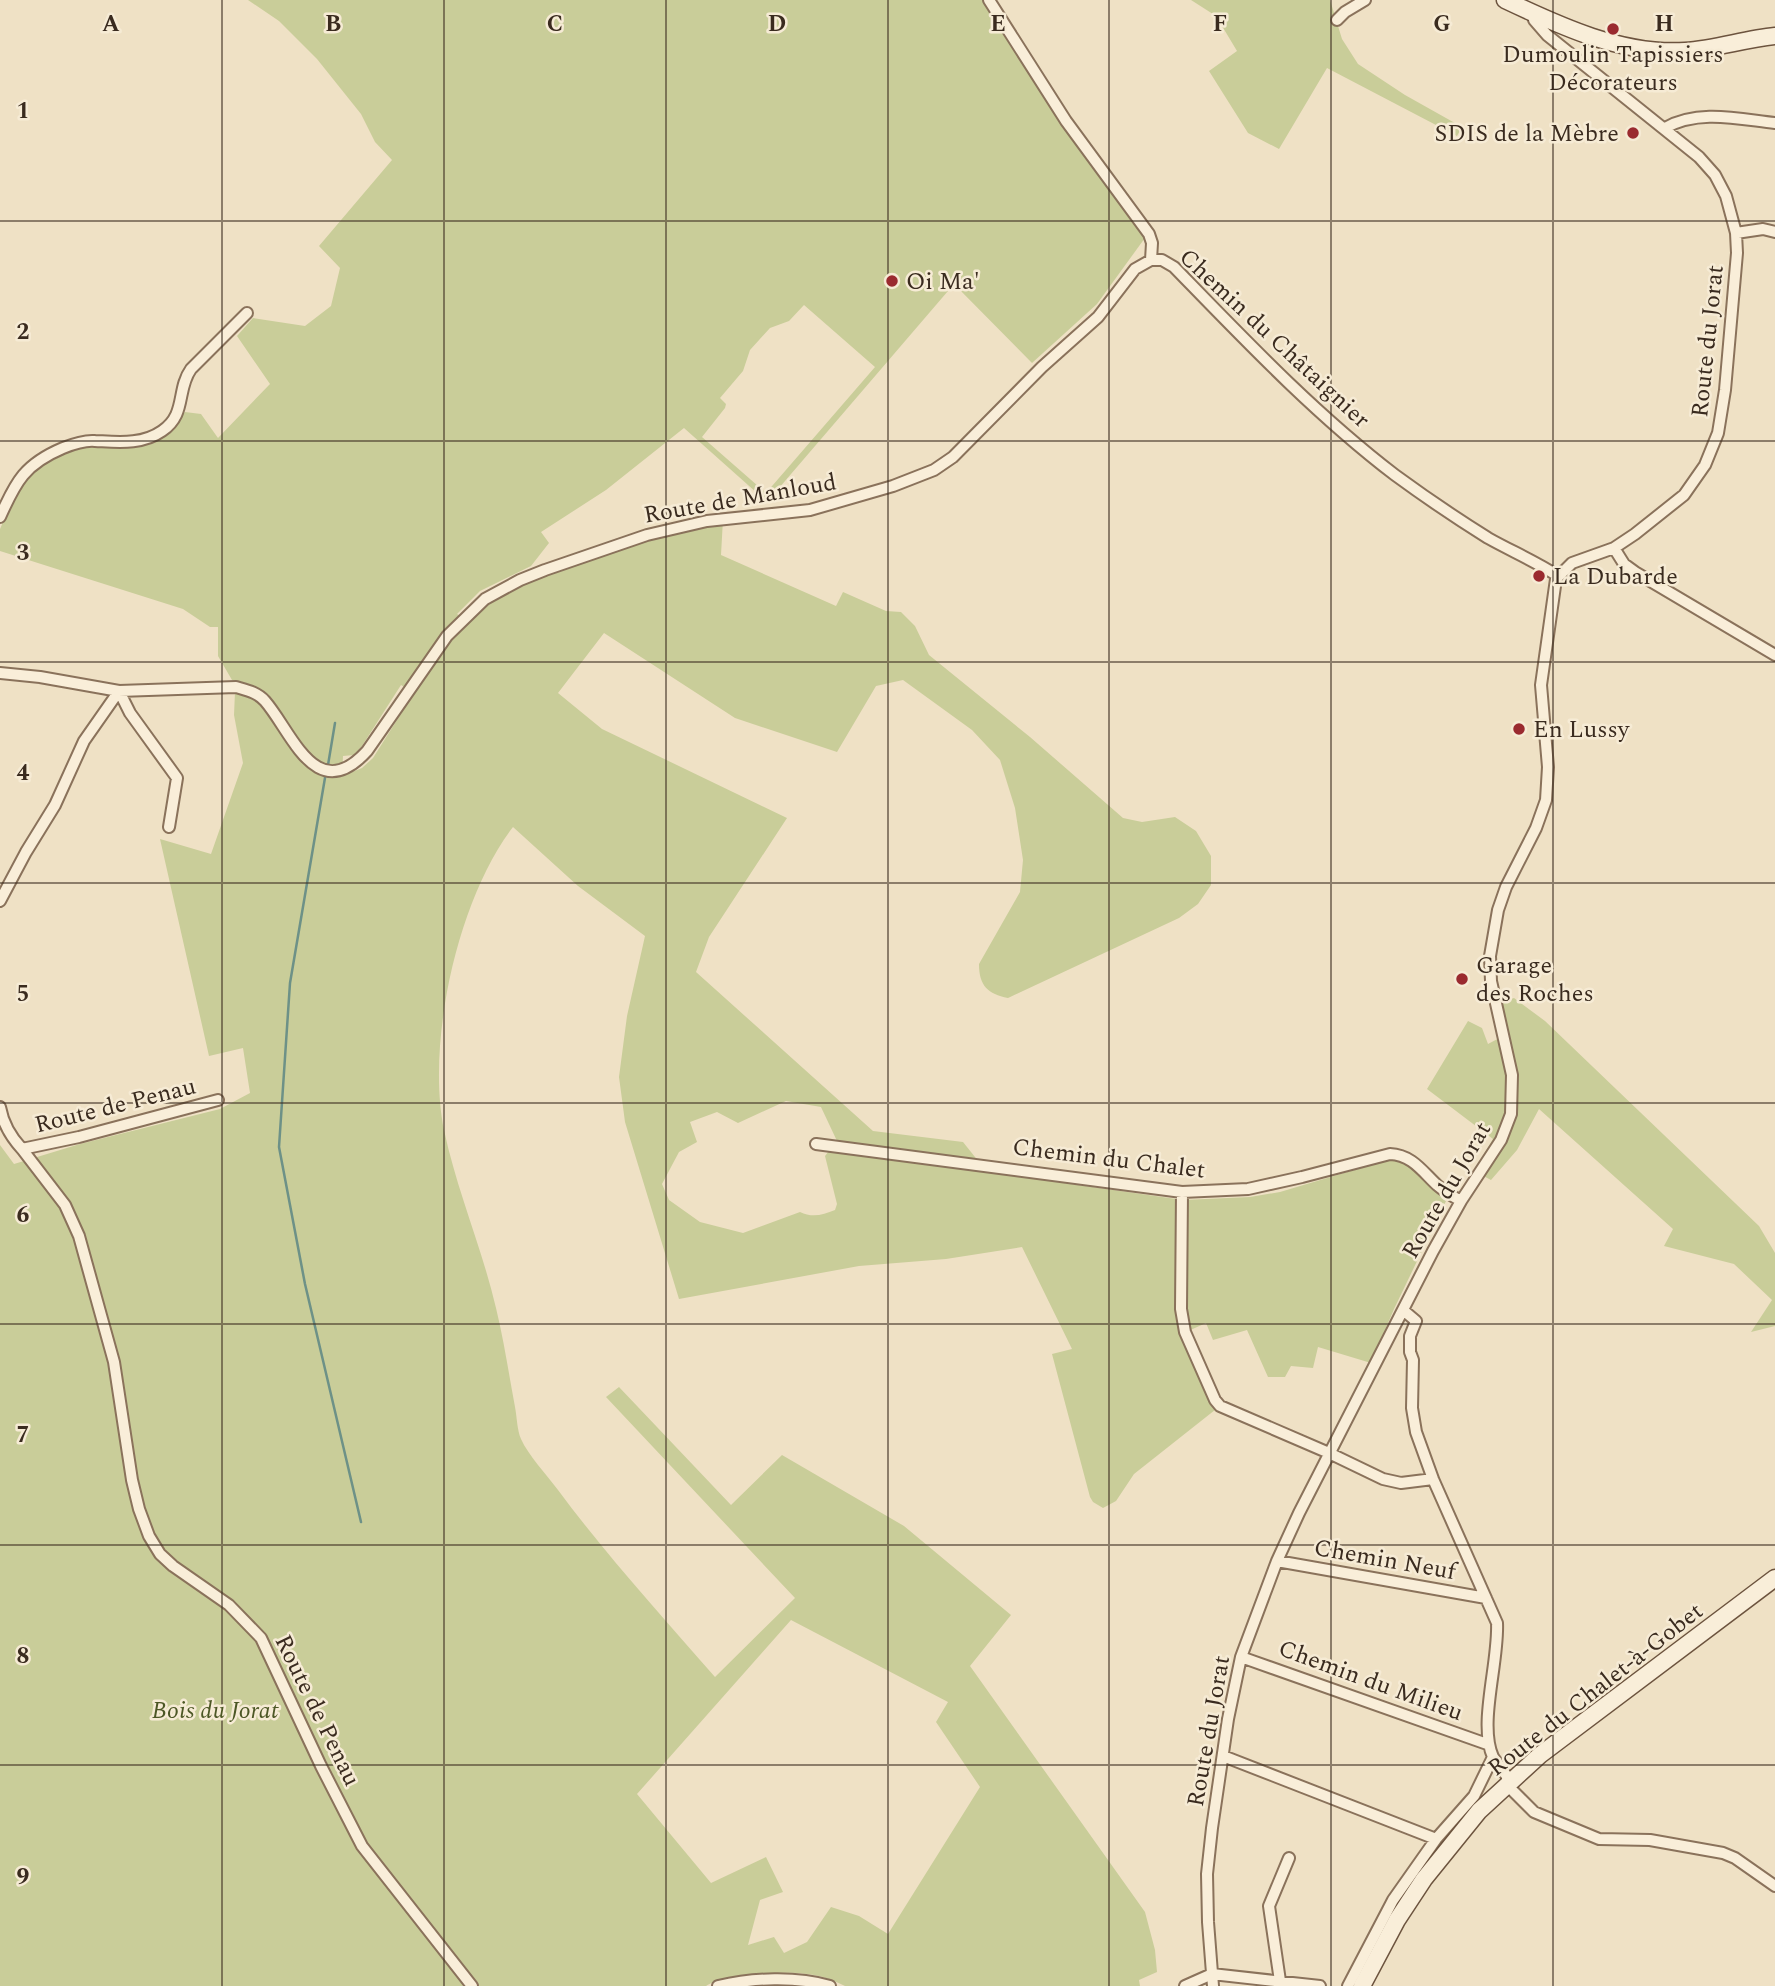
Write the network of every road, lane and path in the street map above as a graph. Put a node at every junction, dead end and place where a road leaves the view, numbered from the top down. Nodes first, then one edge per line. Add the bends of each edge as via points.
1 (989, 0) edge
2 (1365, 0) edge
3 (1511, 2) edge
4 (1534, 13) junction
5 (1337, 20) dead end
6 (1775, 36) edge
7 (1775, 123) edge
8 (1665, 128) junction
9 (1736, 233) junction
10 (1775, 233) edge
11 (1151, 260) junction
12 (247, 313) dead end
13 (0, 517) edge
14 (1614, 548) junction
15 (1558, 576) junction
16 (1775, 655) edge
17 (0, 673) edge
18 (119, 691) junction
19 (169, 827) dead end
20 (0, 901) edge
21 (218, 1100) dead end
22 (0, 1107) edge
23 (816, 1144) dead end
24 (22, 1150) junction
25 (1182, 1192) junction
26 (1461, 1201) junction
27 (1403, 1310) junction
28 (1329, 1453) junction
29 (1433, 1479) junction
30 (1277, 1561) junction
31 (1775, 1578) edge
32 (1486, 1598) junction
33 (1241, 1657) junction
34 (1487, 1744) junction
35 (1223, 1756) junction
36 (1493, 1757) junction
37 (1508, 1783) junction
38 (1437, 1839) junction
39 (1289, 1858) dead end
40 (1775, 1886) edge
41 (1213, 1980) edge
42 (1280, 1981) junction
43 (472, 1986) edge
44 (718, 1986) edge
45 (830, 1986) edge
46 (1185, 1986) edge
47 (1320, 1986) edge
48 (1348, 1986) edge
49 (1362, 1986) edge

1 - 11 street, Chemin du Châtaignier via 1066,121 1149,235
2 - 5 street
3 - 4 main road
4 - 6 main road via 1595,38 1653,51 1687,51
4 - 8 street, Route du Jorat via 1546,35
7 - 8 street via 1698,117
8 - 9 street, Route du Jorat via 1714,175 1727,196
9 - 10 street via 1763,229
9 - 14 street, Route du Jorat via 1725,390 1710,456 1684,495
11 - 15 street, Chemin du Châtaignier via 1174,267 1264,360 1396,475 1489,539
11 - 18 street, Route de Manloud via 1135,269 1098,317 934,470 810,510 707,521 647,535 545,570 485,599 447,636 358,762 344,769 318,767 294,745 266,702 250,691 236,687
12 - 13 street via 191,369 179,413 164,430 119,444 76,443 36,461 21,475
14 - 15 street, Route du Jorat via 1577,560
14 - 16 street via 1635,572
15 - 26 street, Route du Jorat via 1541,685 1546,800 1506,887 1490,956 1513,1103 1501,1140
17 - 18 street, Route de Manloud
18 - 19 street via 177,778
18 - 20 street via 84,741 55,805
21 - 24 street, Route de Penau
22 - 24 street, Route de Penau via 2,1119
23 - 25 street, Chemin du Chalet
24 - 43 street, Route de Penau via 65,1205 79,1236 114,1362 132,1480 149,1536 173,1566 229,1605 261,1639 362,1846
25 - 26 street, Chemin du Chalet via 1248,1189 1400,1154
25 - 28 street via 1181,1309 1185,1332 1215,1400 1228,1411
26 - 27 street, Route du Jorat
27 - 28 street, Route du Jorat
27 - 29 street via 1416,1321 1410,1336 1413,1418
28 - 29 street via 1394,1483
28 - 30 street, Route du Jorat
29 - 32 street
30 - 32 street, Chemin Neuf
30 - 33 street, Route du Jorat
31 - 37 main road, Route du Chalet-à-Gobet
32 - 34 street via 1497,1623 1498,1645
33 - 34 street, Chemin du Milieu
33 - 35 street, Route du Jorat
34 - 36 street
35 - 38 street
35 - 41 street, Route du Jorat via 1207,1874
36 - 37 street
36 - 38 street via 1474,1796
37 - 40 street via 1534,1812 1591,1837 1714,1850 1735,1858
37 - 49 main road, Route du Chalet-à-Gobet via 1424,1878
38 - 48 street via 1393,1900
39 - 42 street via 1269,1906
41 - 42 street
41 - 46 street
42 - 47 street
44 - 45 street via 781,1980

